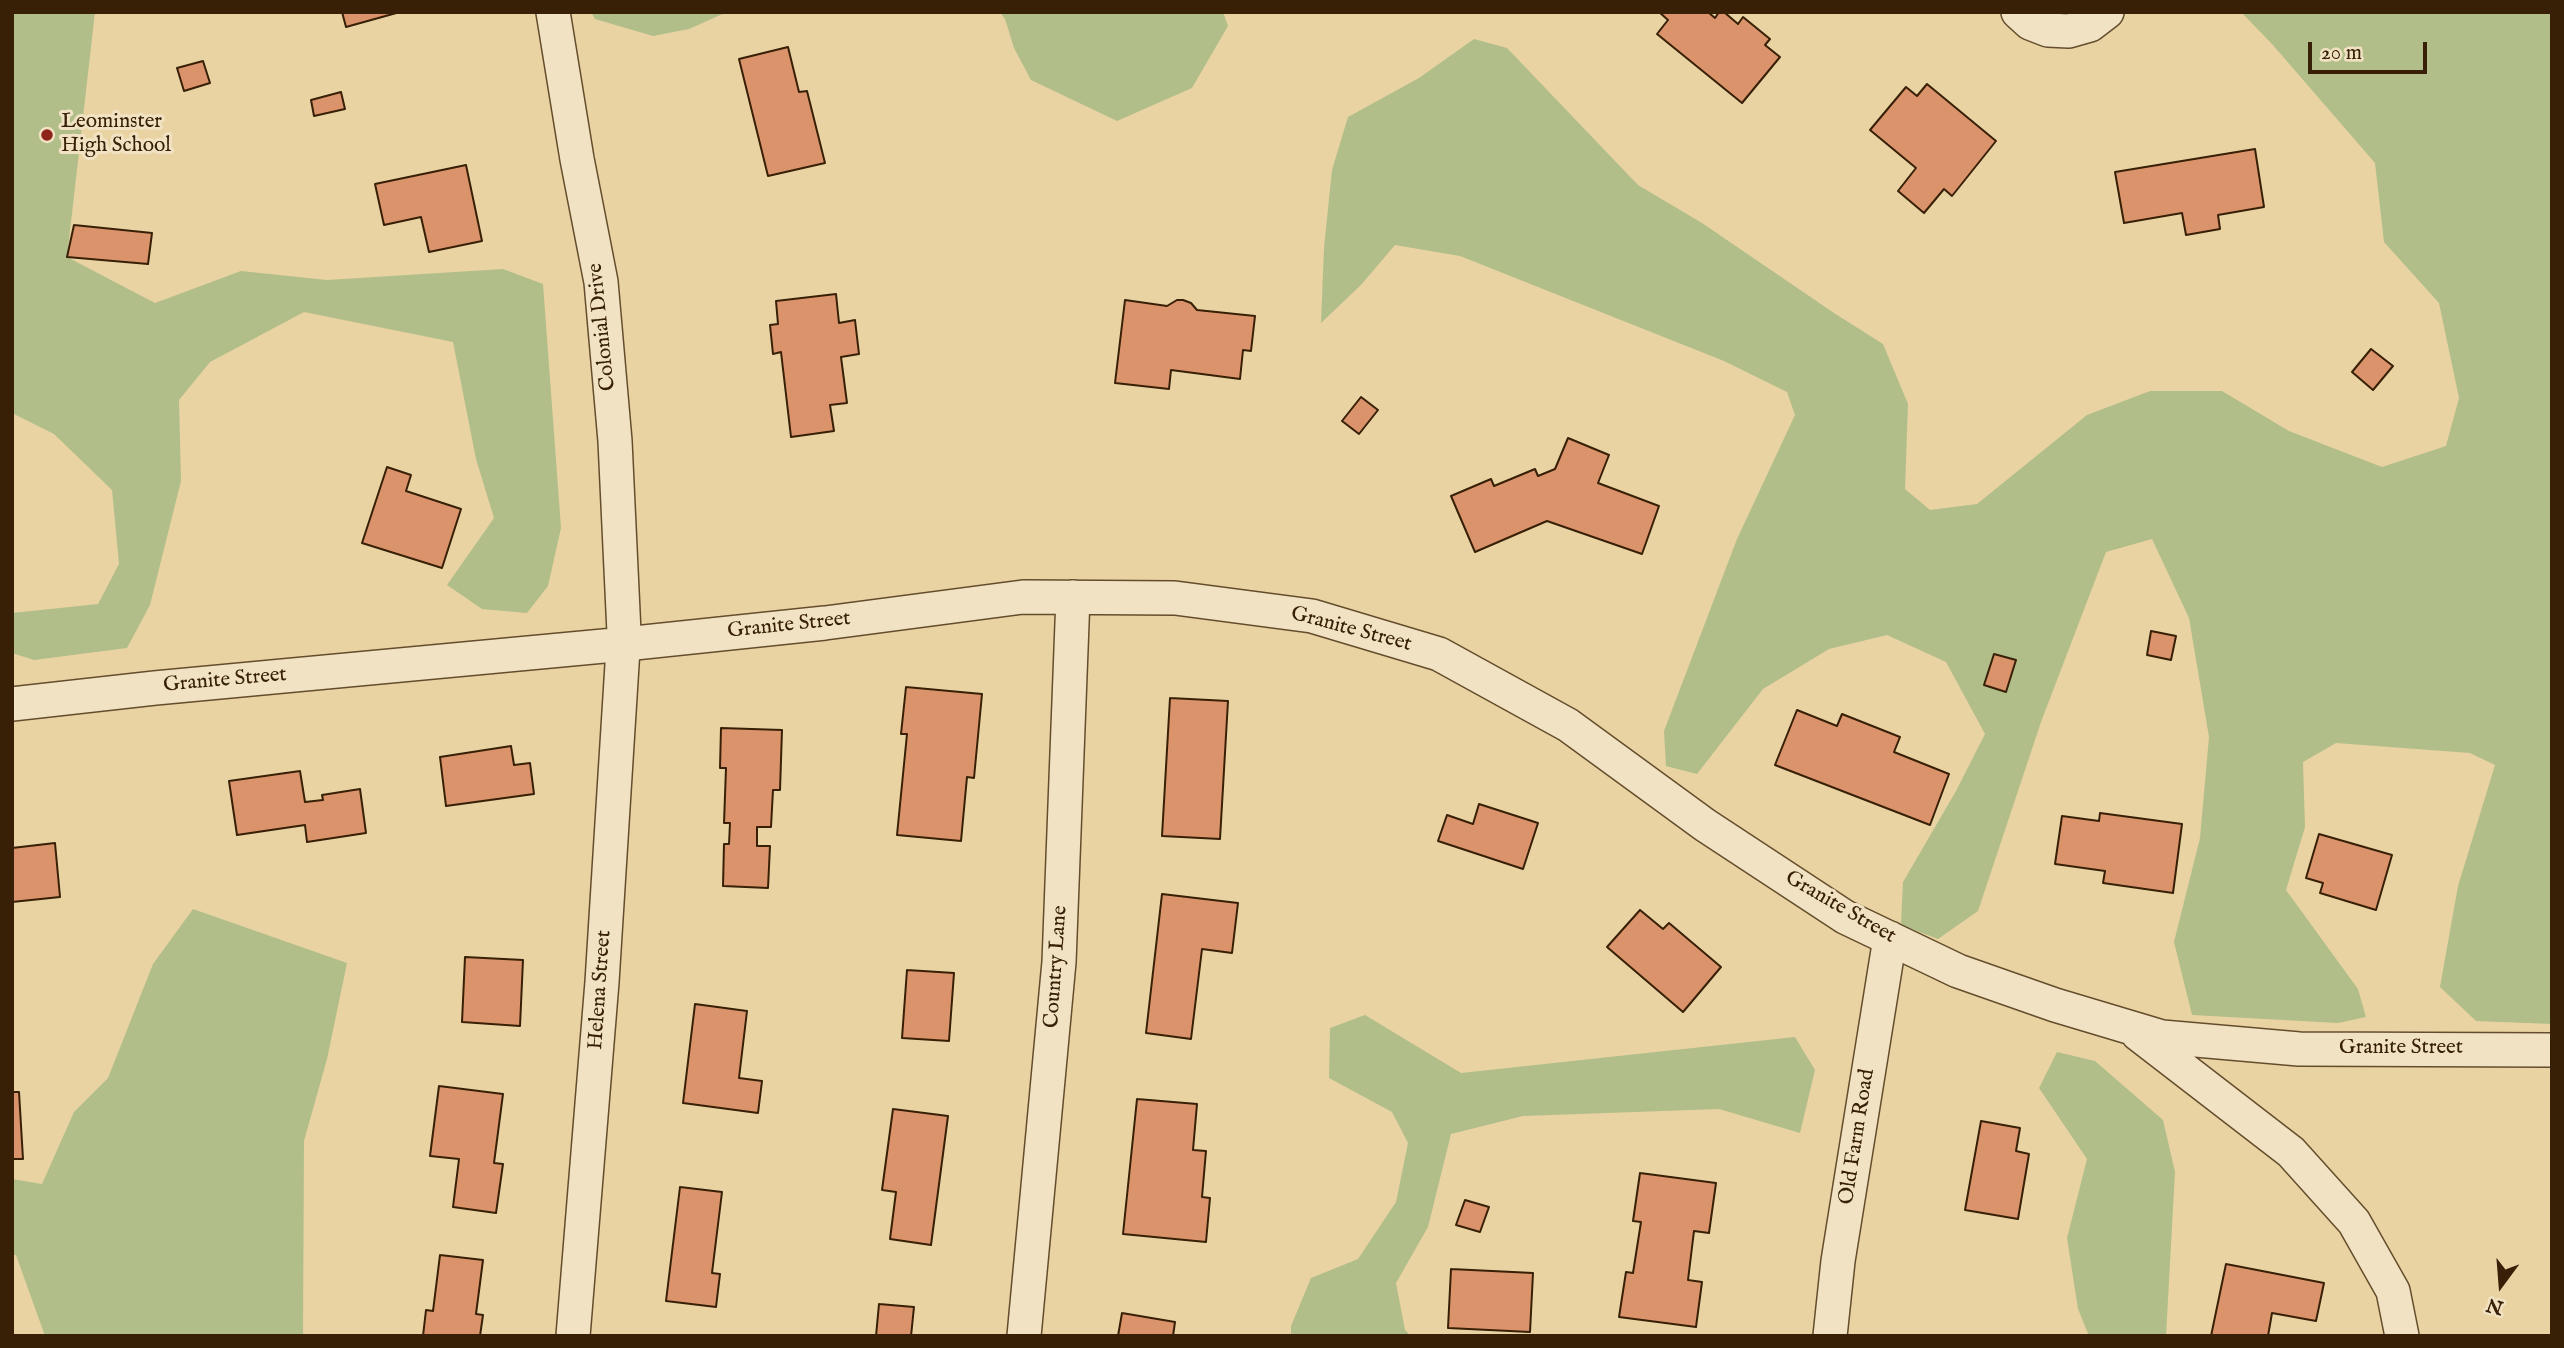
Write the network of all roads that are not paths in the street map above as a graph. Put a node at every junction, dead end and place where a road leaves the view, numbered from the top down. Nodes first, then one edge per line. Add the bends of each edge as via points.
1 (553, 12) edge
2 (2018, 12) edge
3 (2107, 12) edge
4 (1073, 597) junction
5 (623, 644) junction
6 (12, 704) edge
7 (1890, 938) junction
8 (2128, 1026) junction
9 (2552, 1050) edge
10 (573, 1336) edge
11 (1024, 1336) edge
12 (1830, 1336) edge
13 (2402, 1336) edge

1 - 5 street, Colonial Drive via 601,282 615,442
2 - 3 street via 2048,30 2069,31 2090,25
4 - 5 street, Granite Street via 1023,597
4 - 7 street, Granite Street via 1175,598 1312,616 1439,654 1568,725 1705,825 1845,917
4 - 11 street, Country Lane via 1059,962
5 - 6 street, Granite Street
5 - 10 street, Helena Street
7 - 8 street, Granite Street via 1958,971
7 - 12 street, Old Farm Road
8 - 9 street, Granite Street via 2162,1037 2299,1049
8 - 13 street via 2291,1152 2354,1222 2393,1291

